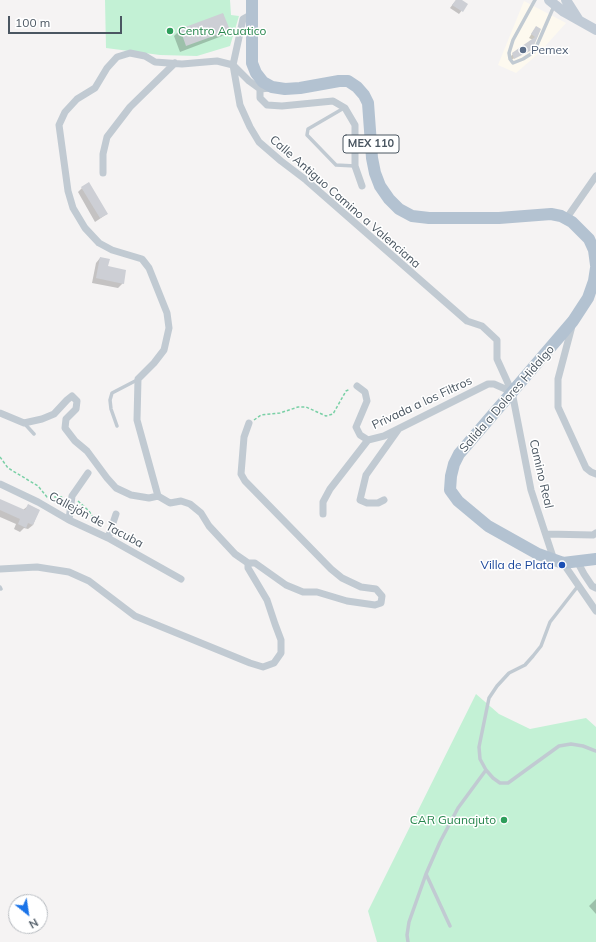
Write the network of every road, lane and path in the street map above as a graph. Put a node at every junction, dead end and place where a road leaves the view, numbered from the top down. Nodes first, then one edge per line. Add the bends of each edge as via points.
1 (252, 0) edge
2 (535, 0) edge
3 (566, 0) edge
4 (553, 2) edge
5 (252, 14) junction
6 (578, 19) junction
7 (596, 30) edge
8 (175, 64) junction
9 (233, 65) junction
10 (276, 88) junction
11 (260, 89) junction
12 (345, 108) junction
13 (355, 166) junction
14 (103, 173) dead end
15 (596, 176) edge
16 (362, 186) dead end
17 (566, 219) junction
18 (596, 264) edge
19 (596, 268) edge
20 (573, 321) junction
21 (138, 379) junction
22 (357, 386) joint
23 (512, 392) junction
24 (0, 413) edge
25 (24, 422) junction
26 (249, 423) joint
27 (117, 426) dead end
28 (399, 428) junction
29 (34, 434) dead end
30 (368, 440) junction
31 (0, 457) edge
32 (88, 474) dead end
33 (596, 474) edge
34 (0, 484) edge
35 (72, 496) junction
36 (158, 496) junction
37 (384, 500) dead end
38 (116, 514) dead end
39 (323, 514) dead end
40 (69, 520) junction
41 (99, 526) dead end
42 (596, 533) edge
43 (546, 534) junction
44 (108, 538) junction
45 (596, 559) edge
46 (559, 561) junction
47 (577, 561) junction
48 (248, 563) junction
49 (0, 569) edge
50 (181, 579) dead end
51 (578, 586) junction
52 (596, 588) edge
53 (596, 611) edge
54 (596, 751) edge
55 (486, 770) junction
56 (426, 874) junction
57 (450, 926) dead end
58 (408, 942) edge

1 - 5 main road
2 - 4 lane via 508,53 513,63 534,52
3 - 6 street
4 - 6 street via 564,12
5 - 9 street via 243,19
5 - 10 main road via 252,63 263,82
6 - 7 street
8 - 9 street via 217,61
8 - 14 street via 130,107 107,138 103,154
8 - 21 street via 155,62 145,56 130,53 117,58 107,68 95,88 77,99 65,112 59,125 68,191 77,215 99,243 112,250 142,258 149,268 167,313 169,328 164,350
9 - 11 street
9 - 23 street, Calle Antiguo Camino a Valenciana via 240,105 259,142 467,321 482,326 497,340 497,359
10 - 11 street
10 - 17 main road, MEX 110 via 300,88 339,81 348,81 357,87 364,95 370,112 374,173 389,199 399,209 412,216 492,218 551,214
11 - 12 street via 260,98 267,105 333,101
12 - 13 street via 355,125
12 - 13 lane via 308,129 307,136 336,165
13 - 16 street
15 - 17 street
17 - 18 main road, MEX 110 via 581,229 589,239
19 - 20 main road, Salida a Dolores Hidalgo via 588,298
20 - 23 main road, Salida a Dolores Hidalgo
20 - 33 street via 558,379 558,407 586,468
21 - 27 lane via 112,394 111,409
21 - 36 street via 137,420
22 - 26 path via 346,391 333,414 326,416 306,407 298,407 262,415
22 - 30 street, Privada a los Filtros via 365,392 367,401 356,427 360,435
23 - 28 street, Privada a los Filtros via 488,384
23 - 43 street, Camino Real via 531,490
23 - 46 main road, Salida a Dolores Hidalgo via 459,454 454,464 450,490 458,501 488,526 538,554
24 - 25 street
25 - 29 lane
25 - 36 street via 54,414 72,396 77,401 76,409 66,419 65,428 75,441 88,451 116,488 131,495 149,498
26 - 48 street via 244,437 241,474 245,481 331,570 361,587 376,589 382,596 381,603 375,605 347,601 318,592 302,592 286,585 255,562
28 - 30 street, Privada a los Filtros via 384,436
28 - 37 street via 366,474 360,500 367,503
30 - 39 street via 330,489 323,502
31 - 35 path via 8,468 38,486 47,498
32 - 35 street
34 - 40 street, Callejón de Tacuba
35 - 40 street
35 - 41 path via 89,511
36 - 48 street via 170,503 181,501 190,504 235,554
38 - 44 street
40 - 44 street, Callejón de Tacuba
42 - 43 street
43 - 46 street, Camino Real
44 - 50 street, Callejón de Tacuba
45 - 47 main road, Salida a Dolores Hidalgo
46 - 47 main road, Salida a Dolores Hidalgo
46 - 51 street, Camino Real
47 - 52 street via 592,586
48 - 49 street via 248,568 267,600 282,640 281,653 274,663 263,667 135,616 89,581 69,572 37,567
51 - 53 street, Camino Real
51 - 55 lane via 550,622 541,646 525,665 509,673 489,698 479,747 480,759
54 - 55 lane via 571,744 559,746 508,783 500,783
55 - 56 lane via 458,808
56 - 57 lane
56 - 58 lane via 409,922

